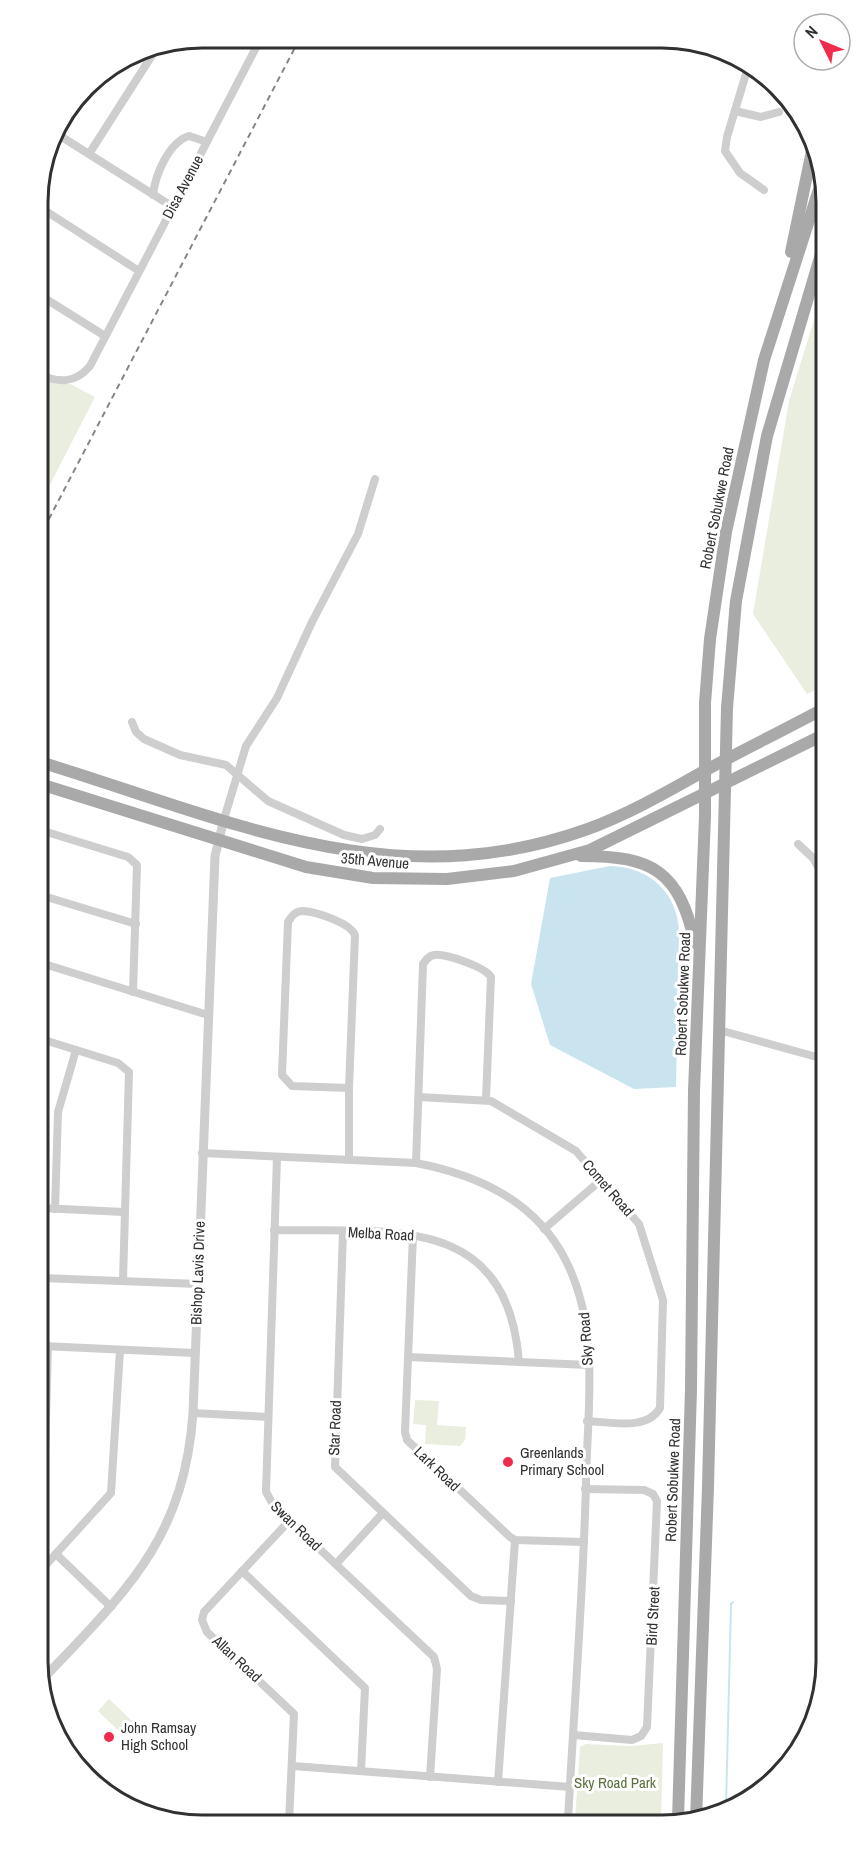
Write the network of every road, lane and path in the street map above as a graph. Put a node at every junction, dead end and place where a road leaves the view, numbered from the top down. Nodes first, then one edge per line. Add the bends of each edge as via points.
1 (256, 48) edge
2 (151, 57) edge
3 (746, 73) edge
4 (735, 111) junction
5 (779, 112) dead end
6 (63, 138) edge
7 (207, 142) junction
8 (89, 154) junction
9 (810, 160) edge
10 (764, 190) dead end
11 (153, 195) junction
12 (816, 198) edge
13 (172, 207) junction
14 (48, 212) edge
15 (139, 271) junction
16 (816, 271) edge
17 (48, 300) edge
18 (778, 309) junction
19 (105, 336) junction
20 (48, 377) edge
21 (375, 479) dead end
22 (816, 713) edge
23 (132, 722) dead end
24 (816, 738) edge
25 (726, 759) junction
26 (48, 764) edge
27 (704, 772) junction
28 (238, 773) junction
29 (726, 782) junction
30 (48, 786) edge
31 (704, 794) junction
32 (224, 819) junction
33 (380, 829) dead end
34 (48, 833) edge
35 (218, 839) junction
36 (798, 844) dead end
37 (574, 856) junction
38 (816, 863) edge
39 (48, 897) edge
40 (136, 924) junction
41 (699, 959) junction
42 (48, 965) edge
43 (134, 992) junction
44 (208, 1015) junction
45 (719, 1030) junction
46 (48, 1041) edge
47 (76, 1050) junction
48 (816, 1057) edge
49 (349, 1088) junction
50 (418, 1097) junction
51 (486, 1099) junction
52 (202, 1153) junction
53 (277, 1157) junction
54 (349, 1160) junction
55 (416, 1163) junction
56 (601, 1180) junction
57 (48, 1208) edge
58 (55, 1209) junction
59 (124, 1212) junction
60 (544, 1229) junction
61 (274, 1230) junction
62 (343, 1232) junction
63 (413, 1234) junction
64 (48, 1278) edge
65 (123, 1281) junction
66 (198, 1284) junction
67 (48, 1346) edge
68 (120, 1350) junction
69 (195, 1353) junction
70 (408, 1358) junction
71 (519, 1362) junction
72 (589, 1365) junction
73 (193, 1413) junction
74 (268, 1417) junction
75 (587, 1421) junction
76 (585, 1489) junction
77 (382, 1514) junction
78 (290, 1520) junction
79 (515, 1540) junction
80 (584, 1542) junction
81 (56, 1554) junction
82 (48, 1563) edge
83 (336, 1564) junction
84 (242, 1571) junction
85 (511, 1601) junction
86 (111, 1607) junction
87 (49, 1673) edge
88 (574, 1736) junction
89 (293, 1767) junction
90 (361, 1771) junction
91 (430, 1777) junction
92 (498, 1782) junction
93 (570, 1786) junction
94 (696, 1811) edge
95 (678, 1814) edge
96 (290, 1815) edge
97 (568, 1815) edge

1 - 7 street, Disa Avenue
2 - 8 street
3 - 4 street
4 - 5 street via 761,117
4 - 10 street via 725,151 740,173
6 - 8 street
7 - 11 street via 189,136 180,140 156,176
7 - 13 street, Disa Avenue
8 - 11 street
9 - 18 main road
11 - 13 street
12 - 18 main road, Robert Sobukwe Road
13 - 15 street, Disa Avenue
14 - 15 street
15 - 19 street, Disa Avenue
16 - 25 main road via 774,410 746,543 733,624
17 - 19 street
18 - 27 main road, Robert Sobukwe Road via 738,469 718,575 708,672
19 - 20 street, Disa Avenue via 90,366 76,378 58,381
21 - 28 street via 358,534 277,698 250,738
22 - 25 main road, 35th Avenue
23 - 28 street via 144,738 180,755 220,762
24 - 29 main road, 35th Avenue
25 - 27 main road, 35th Avenue
25 - 29 main road
26 - 32 main road, 35th Avenue
27 - 31 main road, Robert Sobukwe Road
27 - 32 main road, 35th Avenue via 586,829 522,847 481,853 418,858 355,853 298,842
28 - 32 street
28 - 33 street via 268,801 344,835 362,838 375,835
29 - 31 main road, 35th Avenue
29 - 45 main road
30 - 35 main road, 35th Avenue
31 - 37 main road, 35th Avenue
31 - 41 main road, Robert Sobukwe Road
32 - 35 street, Bishop Lavis Drive
34 - 40 street via 134,860 138,869
35 - 37 main road, 35th Avenue via 306,867 402,880 494,874
35 - 44 street, Bishop Lavis Drive via 214,856
36 - 38 street
37 - 41 main road via 625,858 644,864 665,878 684,902
39 - 40 street
40 - 43 street
41 - 95 main road, Robert Sobukwe Road
42 - 43 street
43 - 44 street
44 - 52 street, Bishop Lavis Drive
45 - 48 street
45 - 94 main road
46 - 47 street
47 - 58 street via 59,1105
47 - 59 street via 118,1062 129,1072
49 - 49 street via 355,935 346,924 302,911 293,914 288,922 282,1076 292,1086
49 - 54 street
50 - 51 street, Comet Road
50 - 51 street via 423,964 436,954 481,967 491,977
50 - 55 street
51 - 56 street, Comet Road via 569,1146
52 - 53 street, Sky Road
52 - 66 street, Bishop Lavis Drive
53 - 54 street, Sky Road
53 - 61 street, Swan Road
54 - 55 street, Sky Road
55 - 60 street, Sky Road via 447,1169 492,1186 520,1205
56 - 60 street
56 - 75 street, Comet Road via 639,1224 663,1300 660,1408 654,1418 645,1422
57 - 58 street
58 - 59 street
59 - 65 street
60 - 72 street, Sky Road via 566,1261 583,1300
61 - 62 street, Melba Road
61 - 74 street, Swan Road
62 - 63 street, Melba Road
62 - 77 street, Star Road via 334,1464
63 - 70 street, Lark Road
63 - 71 street, Melba Road via 455,1248 487,1271 503,1293 512,1316
64 - 65 street
65 - 66 street
66 - 69 street, Bishop Lavis Drive
67 - 68 street
68 - 69 street
68 - 81 street via 111,1493
69 - 73 street, Bishop Lavis Drive
70 - 71 street
70 - 79 street, Lark Road via 407,1440
71 - 72 street
72 - 75 street, Sky Road
73 - 74 street
73 - 86 street, Bishop Lavis Drive via 185,1471 173,1513 146,1564
74 - 78 street, Swan Road via 266,1492 271,1503
75 - 76 street, Sky Road
76 - 80 street, Sky Road
76 - 88 street, Bird Street via 644,1490 657,1501 652,1651 644,1734 632,1740
77 - 83 street
77 - 85 street, Star Road via 471,1596
78 - 83 street, Swan Road
78 - 84 street, Allan Road
79 - 80 street
79 - 85 street
80 - 88 street, Sky Road
81 - 82 street
81 - 86 street
83 - 91 street, Swan Road via 435,1661
84 - 89 street, Allan Road via 204,1612 202,1624 294,1714
84 - 90 street via 365,1688
85 - 92 street
86 - 87 street, Bishop Lavis Drive
88 - 93 street, Sky Road
89 - 90 street
89 - 96 street, Allan Road
90 - 91 street
91 - 92 street
92 - 93 street
93 - 97 street, Sky Road

